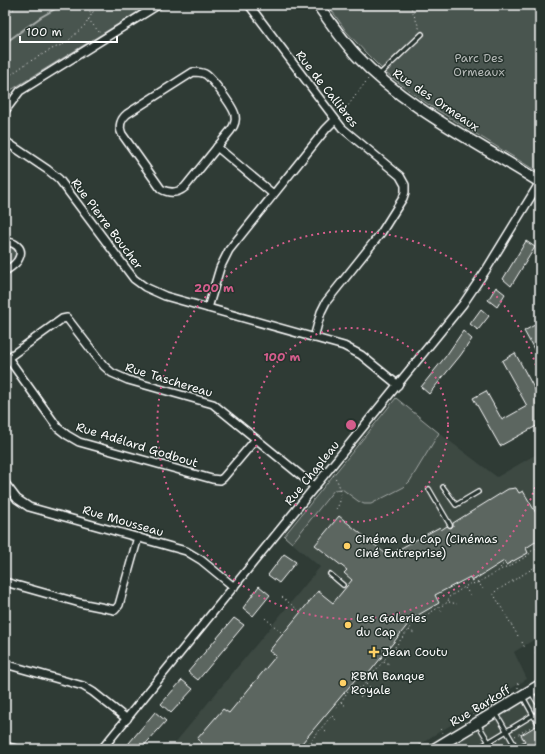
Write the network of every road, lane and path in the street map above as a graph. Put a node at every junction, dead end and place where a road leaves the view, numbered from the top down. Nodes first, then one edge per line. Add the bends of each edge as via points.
1 (15, 5) edge
2 (85, 5) edge
3 (97, 5) edge
4 (158, 5) edge
5 (250, 5) edge
6 (318, 5) edge
7 (410, 5) edge
8 (5, 12) edge
9 (91, 14) junction
10 (8, 16) junction
11 (5, 19) edge
12 (88, 19) junction
13 (422, 34) joint
14 (104, 38) junction
15 (378, 76) junction
16 (5, 79) edge
17 (5, 111) edge
18 (335, 120) junction
19 (5, 141) edge
20 (217, 147) junction
21 (540, 182) edge
22 (273, 194) junction
23 (5, 244) edge
24 (5, 271) edge
25 (208, 308) junction
26 (314, 338) junction
27 (6, 359) edge
28 (398, 385) junction
29 (256, 439) junction
30 (333, 474) dead end
31 (5, 483) edge
32 (315, 487) junction
33 (443, 487) dead end
34 (429, 489) dead end
35 (478, 492) dead end
36 (336, 509) dead end
37 (450, 525) dead end
38 (138, 537) junction
39 (540, 546) edge
40 (505, 563) dead end
41 (540, 564) edge
42 (502, 568) junction
43 (330, 574) dead end
44 (5, 582) edge
45 (478, 582) junction
46 (343, 585) dead end
47 (234, 586) junction
48 (465, 587) junction
49 (483, 589) dead end
50 (471, 596) dead end
51 (282, 597) dead end
52 (448, 602) junction
53 (456, 604) dead end
54 (439, 607) junction
55 (298, 610) dead end
56 (442, 612) dead end
57 (425, 615) junction
58 (265, 618) dead end
59 (428, 621) dead end
60 (409, 629) junction
61 (281, 632) dead end
62 (414, 633) dead end
63 (518, 636) dead end
64 (522, 642) dead end
65 (394, 647) junction
66 (525, 648) dead end
67 (540, 650) edge
68 (399, 651) dead end
69 (535, 653) dead end
70 (384, 660) junction
71 (5, 664) edge
72 (389, 664) dead end
73 (374, 673) junction
74 (378, 677) dead end
75 (366, 683) junction
76 (518, 683) dead end
77 (540, 685) edge
78 (370, 687) dead end
79 (360, 688) junction
80 (523, 691) junction
81 (504, 692) dead end
82 (506, 695) dead end
83 (361, 697) dead end
84 (341, 702) junction
85 (487, 702) dead end
86 (347, 707) dead end
87 (540, 707) edge
88 (493, 708) junction
89 (472, 711) dead end
90 (533, 715) junction
91 (332, 716) junction
92 (475, 718) junction
93 (127, 719) junction
94 (336, 720) dead end
95 (457, 720) dead end
96 (459, 723) dead end
97 (534, 725) dead end
98 (540, 726) edge
99 (321, 728) junction
100 (441, 729) dead end
101 (507, 731) junction
102 (326, 732) dead end
103 (443, 733) dead end
104 (519, 733) junction
105 (514, 737) dead end
106 (310, 741) junction
107 (524, 741) dead end
108 (488, 742) junction
109 (420, 744) dead end
110 (5, 746) edge
111 (316, 746) dead end
112 (421, 746) dead end
113 (439, 748) edge
114 (16, 749) edge
115 (102, 749) edge
116 (304, 749) edge
117 (477, 749) edge
118 (493, 749) edge
119 (517, 749) edge

1 - 10 path
2 - 9 path
3 - 9 path
4 - 14 street
5 - 18 street, Rue de Callières
6 - 15 street, Rue des Ormeaux via 350,48
7 - 13 path
8 - 10 path
9 - 12 path
10 - 11 path
12 - 14 path
12 - 16 path via 66,43 27,62
13 - 15 lane
14 - 17 street via 20,91
15 - 18 path via 368,80
15 - 21 street, Rue des Ormeaux via 428,113
18 - 22 street
18 - 26 street, Rue de Callières via 348,134 400,176 404,182 405,192 387,225 326,302
19 - 25 street, Rue Pierre Boucher via 59,179 139,283 165,296
20 - 20 street via 233,127 235,115 209,78 200,72 189,74 176,82 127,114 121,123 122,134 162,189 167,192 183,189
20 - 22 street
21 - 28 street, Rue Chapleau via 470,294
22 - 25 street via 229,250 220,268
23 - 24 street via 10,242 17,246 20,256 17,262
25 - 26 street, Rue Pierre Boucher
26 - 28 street, Rue Pierre Boucher via 355,351
27 - 29 street, Rue Taschereau via 66,318 112,373 213,404
27 - 29 street, Rue Adélard Godbout via 58,428 79,442 220,480
28 - 32 street, Rue Chapleau
29 - 32 street, Rue Taschereau
30 - 36 path via 340,488 340,503
31 - 38 street, Rue Mousseau via 17,499 29,507
32 - 47 street, Rue Chapleau
33 - 35 lane via 456,505
34 - 37 lane
38 - 44 street via 119,604 115,610
38 - 47 street, Rue Mousseau via 191,553
39 - 42 path via 506,568
40 - 42 path via 500,567
41 - 63 path via 493,593
42 - 45 path
43 - 46 lane
45 - 48 path
45 - 49 path
47 - 93 street, Rue Chapleau
48 - 50 path
48 - 52 path via 449,596
51 - 55 path
52 - 53 path
52 - 54 path
54 - 56 path
54 - 57 path
57 - 59 path
57 - 60 path
58 - 61 path
60 - 62 path
60 - 65 path
64 - 66 path
65 - 68 path
65 - 70 path
67 - 69 path
70 - 72 path
70 - 73 path
71 - 93 street via 83,686
73 - 74 path
73 - 75 path
75 - 78 path
75 - 79 path
76 - 80 path
77 - 80 street, Rue Barkoff
79 - 83 path
79 - 84 path via 350,690
80 - 87 lane
80 - 88 street, Rue Barkoff
80 - 90 lane
81 - 82 path
84 - 86 path
84 - 91 path
85 - 88 path
88 - 92 street, Rue Barkoff
88 - 101 lane
89 - 92 path
90 - 98 lane
90 - 101 lane
91 - 94 path
91 - 99 path
92 - 108 lane
92 - 113 street, Rue Barkoff
93 - 115 street, Rue Chapleau
95 - 96 path
97 - 104 path
99 - 102 path
99 - 106 path
100 - 103 path
101 - 108 lane
101 - 119 lane
104 - 105 path
104 - 107 path
106 - 111 path
106 - 116 path
108 - 117 lane
108 - 118 lane
109 - 112 path
110 - 114 street

